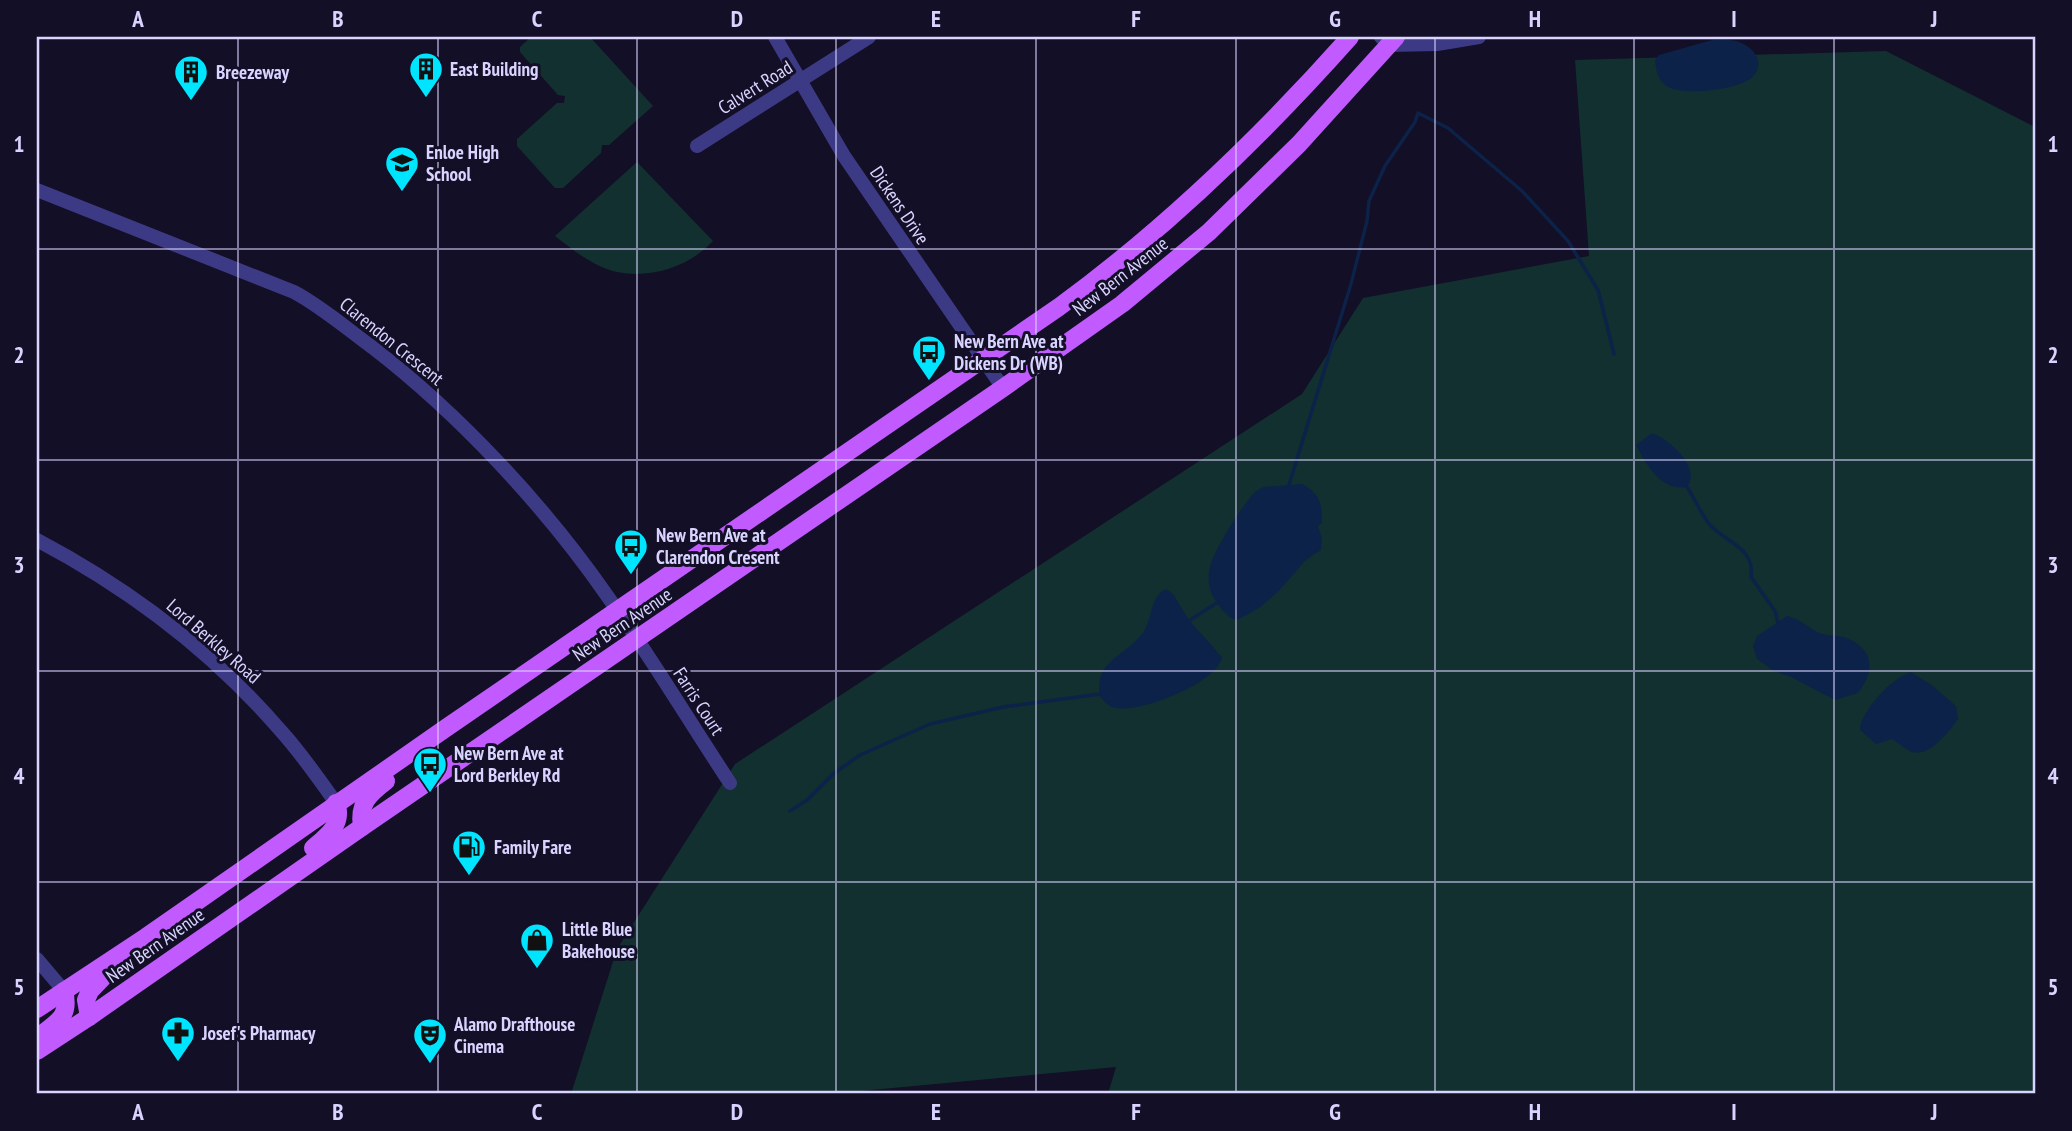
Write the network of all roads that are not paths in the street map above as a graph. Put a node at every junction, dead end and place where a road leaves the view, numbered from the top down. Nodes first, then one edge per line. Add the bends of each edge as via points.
1 (775, 37) edge
2 (869, 37) edge
3 (1350, 37) edge
4 (1479, 37) edge
5 (1389, 39) edge
6 (800, 81) junction
7 (697, 146) dead end
8 (37, 190) edge
9 (983, 360) junction
10 (1003, 388) junction
11 (37, 540) edge
12 (617, 611) junction
13 (636, 639) junction
14 (446, 728) junction
15 (730, 783) dead end
16 (336, 803) junction
17 (362, 827) junction
18 (266, 893) junction
19 (188, 907) junction
20 (37, 959) edge
21 (64, 991) junction
22 (37, 1009) edge
23 (89, 1017) junction
24 (37, 1038) edge
25 (37, 1051) edge

1 - 6 street, Dickens Drive
2 - 6 street, Calvert Road
3 - 9 main road, New Bern Avenue via 1198,195 1109,270
4 - 5 street via 1437,44
5 - 10 main road, New Bern Avenue via 1299,144 1209,232 1122,304
6 - 7 street, Calvert Road
6 - 9 street, Dickens Drive via 844,156
8 - 12 street, Clarendon Crescent via 261,277 320,308 407,376 477,441 553,527
9 - 10 street, Dickens Drive
9 - 12 main road, New Bern Avenue
10 - 13 main road, New Bern Avenue
11 - 16 street, Lord Berkley Road via 122,590 174,629 241,688
12 - 13 street, Clarendon Crescent
12 - 14 main road, New Bern Avenue
13 - 15 street, Farris Court
13 - 17 main road, New Bern Avenue
14 - 16 main road, New Bern Avenue
14 - 17 main road via 365,800
16 - 18 main road via 339,811 333,832
16 - 19 main road, New Bern Avenue
17 - 18 main road, New Bern Avenue
18 - 23 main road, New Bern Avenue
19 - 21 main road, New Bern Avenue
19 - 23 main road via 90,991 86,1000
20 - 21 street
21 - 22 main road, New Bern Avenue
21 - 24 main road via 64,1015
23 - 25 main road, New Bern Avenue

